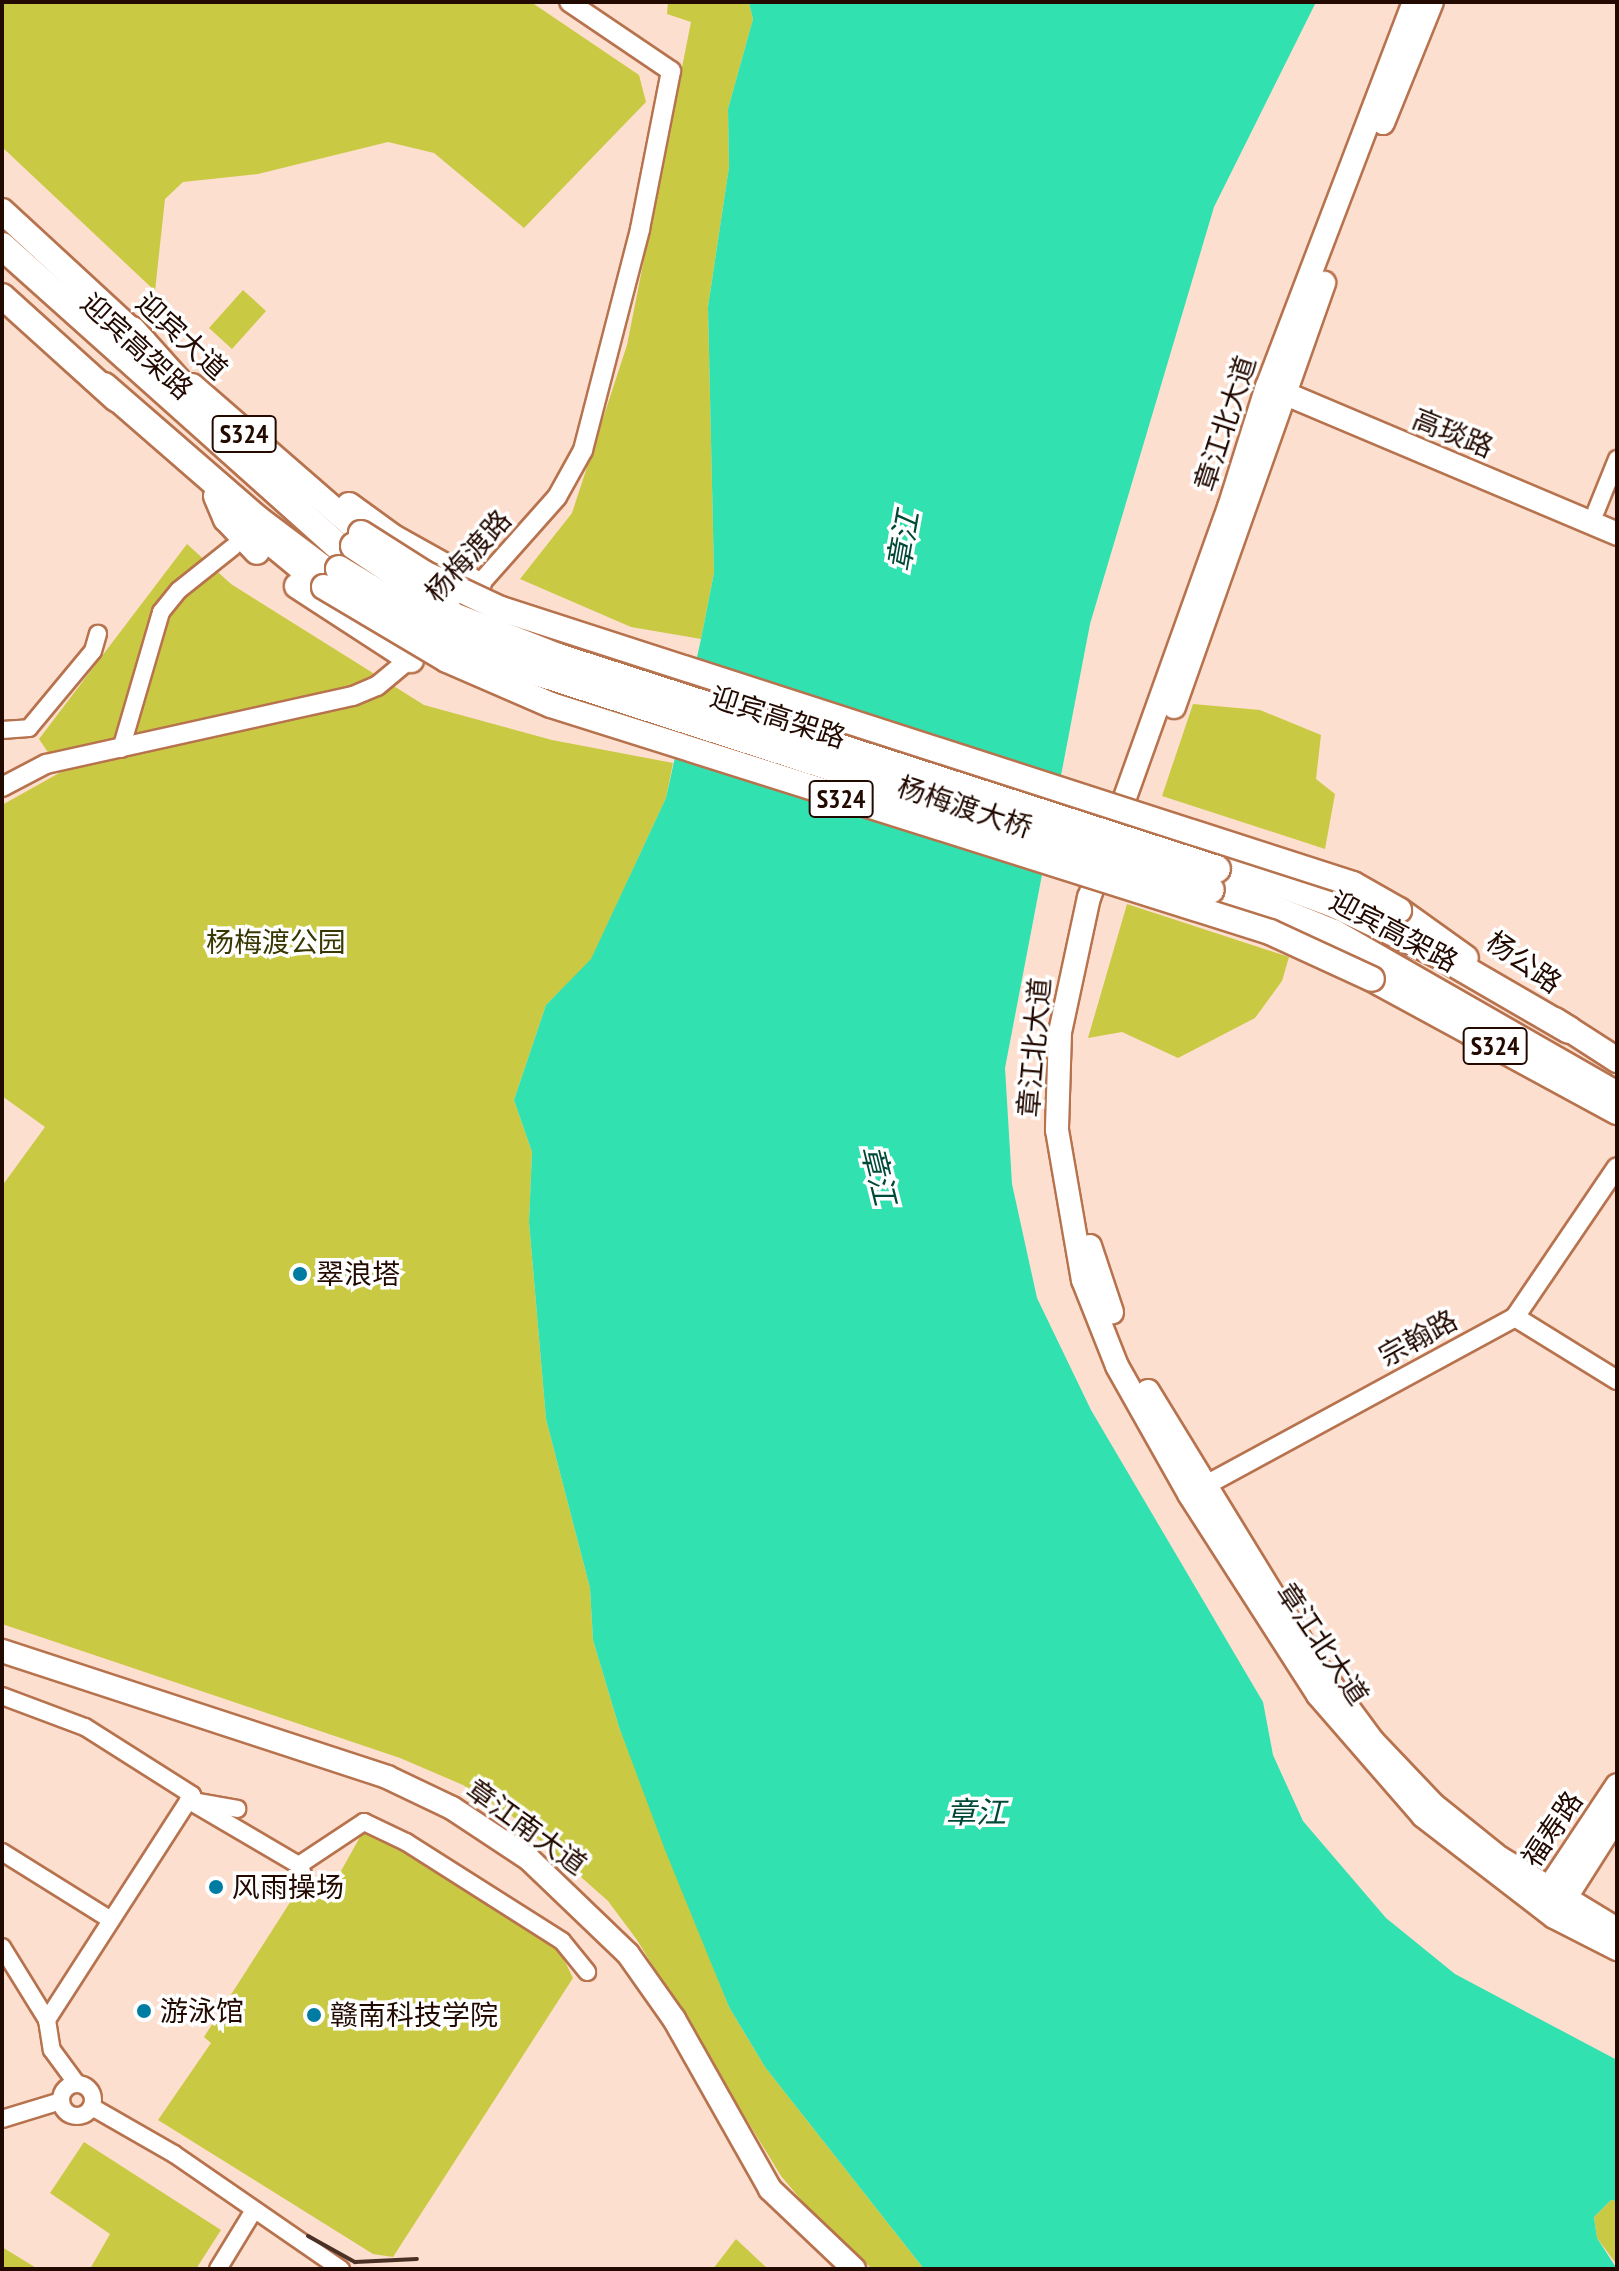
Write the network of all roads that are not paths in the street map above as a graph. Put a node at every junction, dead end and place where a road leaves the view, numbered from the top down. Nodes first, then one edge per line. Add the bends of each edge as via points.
1 (569, 2) edge
2 (1414, 2) edge
3 (1432, 2) edge
4 (2, 211) edge
5 (2, 246) edge
6 (2, 265) edge
7 (4, 303) edge
8 (132, 330) junction
9 (1277, 383) junction
10 (104, 386) junction
11 (221, 457) junction
12 (1617, 459) edge
13 (216, 496) junction
14 (1607, 515) edge
15 (1617, 534) edge
16 (233, 547) dead end
17 (343, 561) junction
18 (479, 585) junction
19 (98, 634) dead end
20 (467, 634) junction
21 (411, 660) junction
22 (2, 730) edge
23 (121, 749) junction
24 (2, 787) edge
25 (1125, 818) junction
26 (1214, 880) junction
27 (1380, 942) junction
28 (1436, 979) junction
29 (1569, 1030) junction
30 (1474, 1034) joint
31 (1617, 1060) edge
32 (1617, 1077) edge
33 (1617, 1095) edge
34 (1617, 1112) edge
35 (1617, 1167) edge
36 (1515, 1317) junction
37 (1617, 1380) edge
38 (1197, 1490) junction
39 (2, 1651) edge
40 (2, 1663) edge
41 (2, 1696) edge
42 (1617, 1785) edge
43 (407, 1794) junction
44 (188, 1800) junction
45 (237, 1809) dead end
46 (1617, 1817) edge
47 (2, 1852) edge
48 (1550, 1903) junction
49 (111, 1920) junction
50 (1617, 1929) edge
51 (2, 1947) edge
52 (1617, 1949) edge
53 (587, 1972) dead end
54 (47, 2020) junction
55 (77, 2084) junction
56 (61, 2101) junction
57 (92, 2107) junction
58 (2, 2119) edge
59 (254, 2210) junction
60 (218, 2269) edge
61 (341, 2269) edge
62 (830, 2269) edge
63 (854, 2269) edge

1 - 18 street, 杨梅渡路 via 671,71 640,229 583,450 557,497
2 - 9 main road, 章江北大道
3 - 9 main road, 章江北大道
4 - 8 main road, 迎宾大道
5 - 11 highway, 迎宾高架路
6 - 11 highway, 迎宾高架路
7 - 10 main road, S324
8 - 17 highway via 194,401 307,509
8 - 18 main road, 迎宾大道 via 351,508
9 - 14 main road, 高琰路
9 - 15 main road, 高琰路
9 - 25 main road, 章江北大道 via 1240,526
10 - 13 main road, S324
10 - 17 highway via 250,513
11 - 17 highway, 迎宾高架路
12 - 14 street
13 - 17 main road, S324
13 - 21 main road via 236,533 266,561
16 - 23 street via 179,590 161,612
17 - 20 highway, bridge
17 - 20 highway, bridge via 398,617
17 - 27 main road, 杨梅渡大桥 / S324, bridge via 424,573 501,609 1327,876
17 - 27 main road, 杨梅渡大桥 / S324, bridge via 434,653 551,705 1270,932
18 - 21 street, 杨梅渡路
19 - 22 street via 76,673 29,728
20 - 26 highway, 迎宾高架路, bridge
21 - 23 street, 杨梅渡路 via 377,686 320,706
23 - 24 street, 杨梅渡路 via 46,764
25 - 27 main road via 1333,890
25 - 38 main road, 章江北大道 via 1078,991 1069,1080 1074,1176 1098,1276 1131,1361
26 - 27 highway
26 - 27 highway via 1262,877 1311,894
27 - 28 highway, 迎宾高架路
27 - 29 highway
27 - 29 main road, 杨公路 / S324 via 1433,936
27 - 30 highway
28 - 32 highway, 迎宾高架路
28 - 33 highway, 迎宾高架路
29 - 31 main road, 杨公路 / S324
30 - 34 main road, S324
35 - 36 street, 宗翰路
36 - 37 street
36 - 38 street, 宗翰路
38 - 48 main road, 章江北大道 via 1373,1741 1434,1805
39 - 43 main road, 章江南大道 via 359,1766
40 - 43 main road, 章江南大道
41 - 44 street via 85,1727 192,1795
42 - 48 main road, 福寿路
43 - 62 main road, 章江南大道 via 521,1869 597,1938 653,2009 762,2199
43 - 63 main road, 章江南大道 via 511,1846 607,1930 674,2019 770,2189
44 - 45 street
44 - 49 street
44 - 53 street via 301,1870 364,1822 406,1842 562,1941
46 - 48 main road, 福寿路
47 - 49 street
48 - 50 main road, 章江北大道
48 - 52 main road, 章江北大道
49 - 54 street
51 - 54 street
54 - 55 street via 52,2050
55 - 56 street via 67,2088
55 - 57 street via 92,2093
56 - 57 street via 74,2116
56 - 58 street
57 - 59 street
59 - 60 street
59 - 61 street

